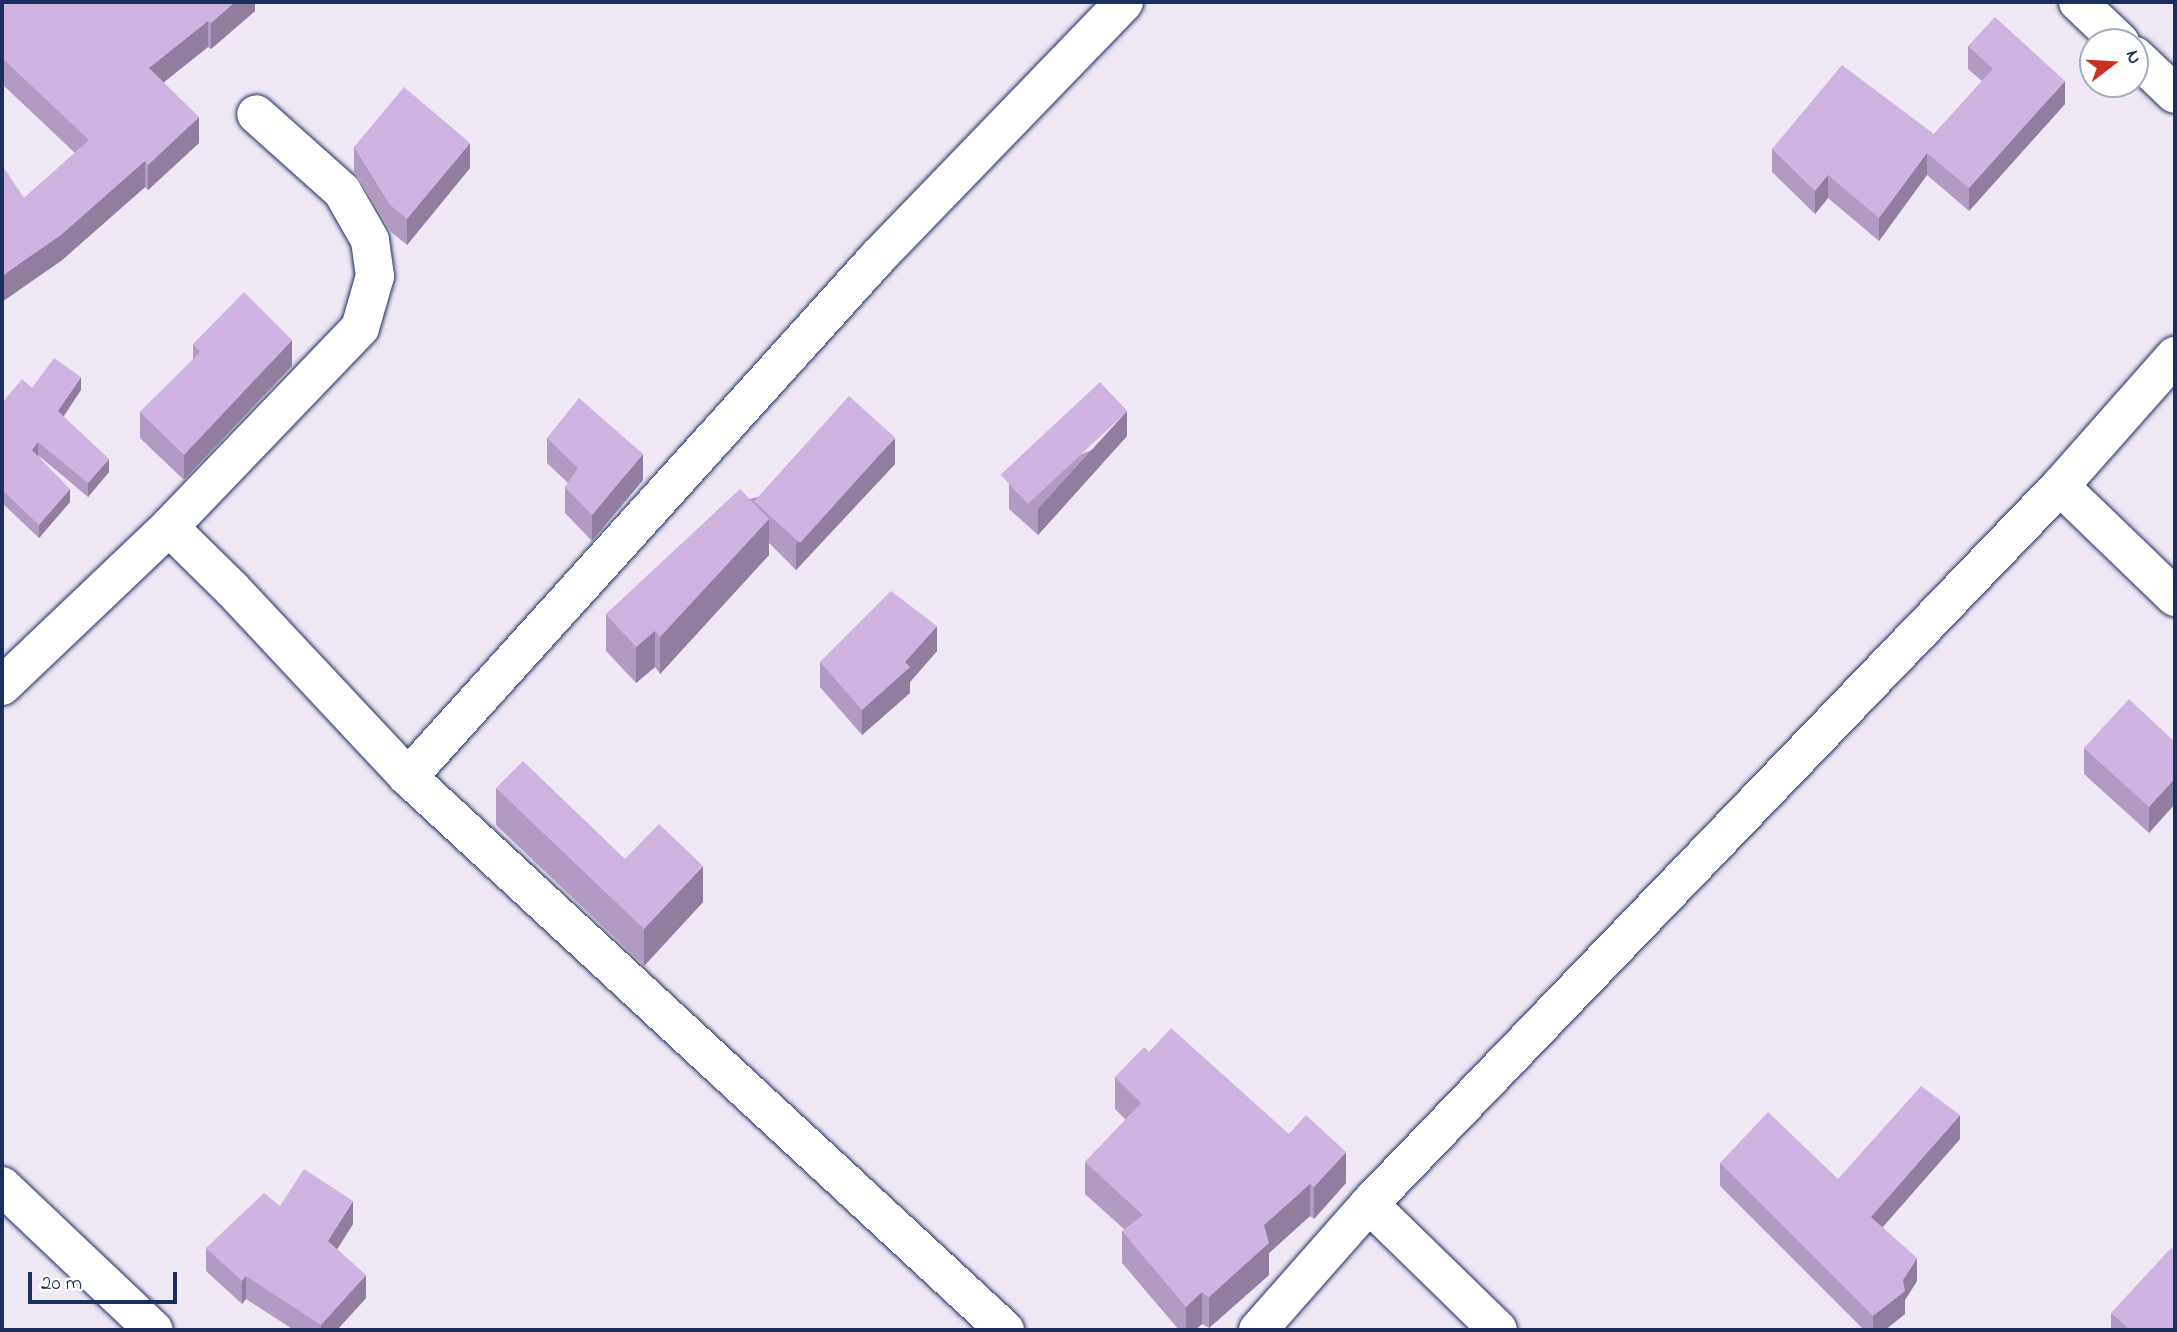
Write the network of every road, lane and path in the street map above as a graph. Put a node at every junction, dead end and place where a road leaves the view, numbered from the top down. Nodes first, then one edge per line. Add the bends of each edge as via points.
1 (1124, 2) edge
2 (2078, 2) edge
3 (2105, 28) edge
4 (2149, 70) edge
5 (2175, 94) edge
6 (256, 114) dead end
7 (2175, 356) edge
8 (2060, 486) junction
9 (169, 527) junction
10 (2175, 597) edge
11 (2, 686) edge
12 (408, 778) junction
13 (3, 1188) edge
14 (1369, 1204) junction
15 (153, 1330) edge
16 (1005, 1330) edge
17 (1258, 1330) edge
18 (1498, 1330) edge

1 - 12 street via 878,257
2 - 3 street
4 - 5 street
6 - 9 street via 342,191 370,240 375,276 360,328
7 - 8 street
8 - 10 street
8 - 14 street
9 - 11 street
9 - 12 street
12 - 16 street
13 - 15 street
14 - 17 street
14 - 18 street

